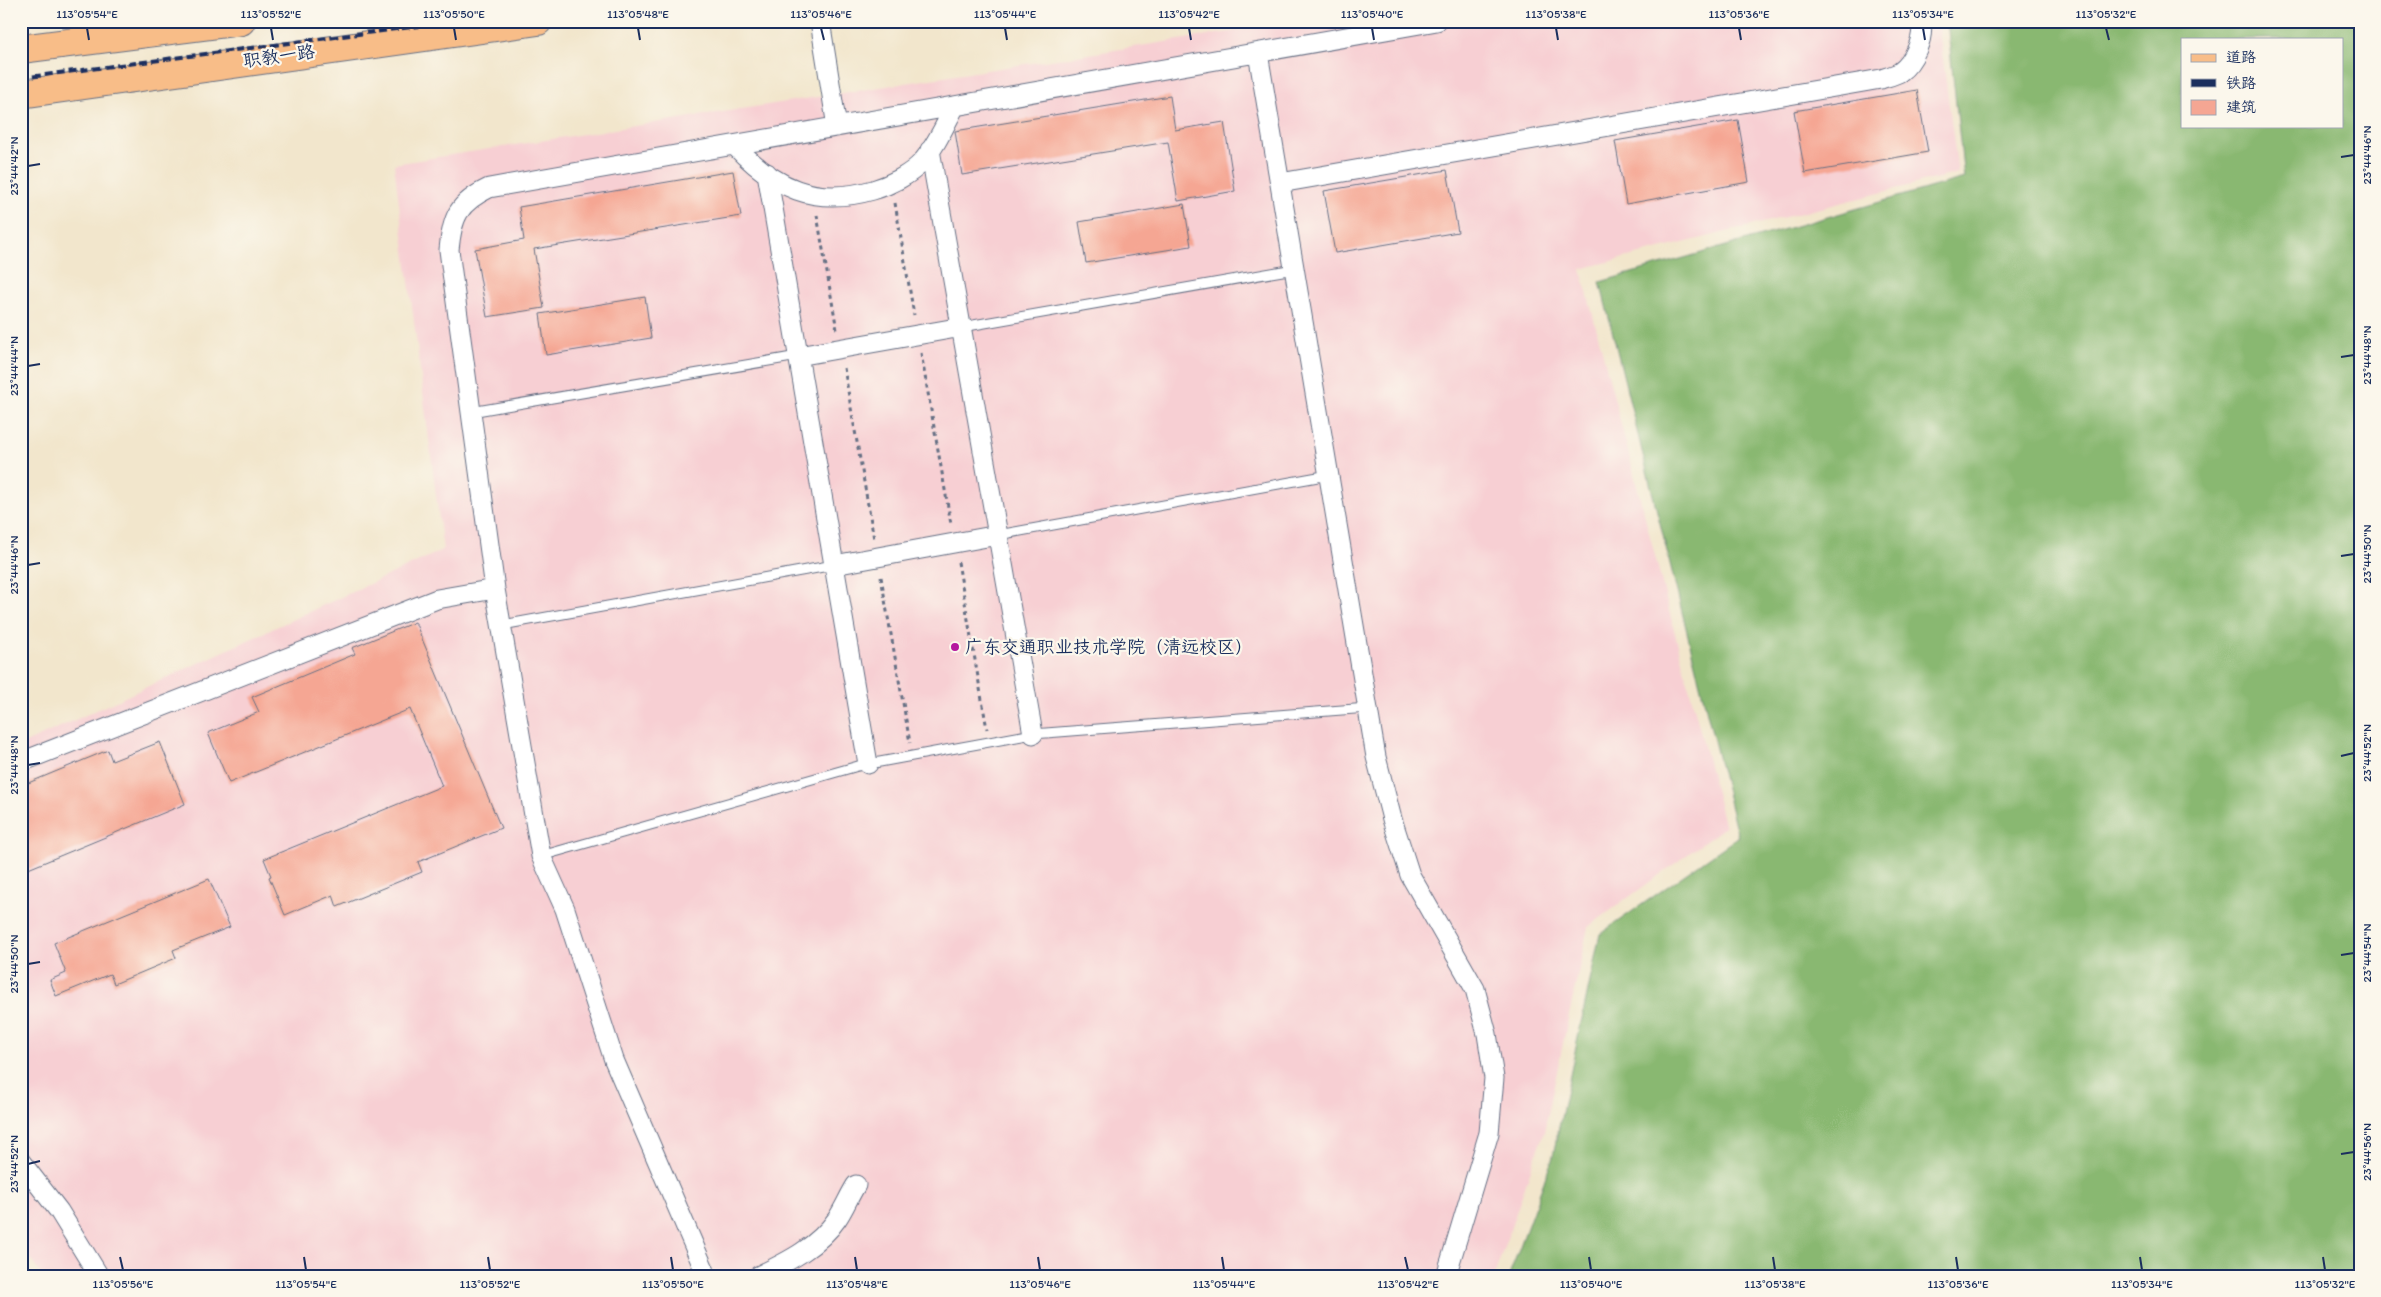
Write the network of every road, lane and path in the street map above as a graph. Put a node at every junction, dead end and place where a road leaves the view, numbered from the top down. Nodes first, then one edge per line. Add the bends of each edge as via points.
1 (241, 21) edge
2 (538, 21) edge
3 (820, 21) edge
4 (1437, 21) edge
5 (1920, 21) edge
6 (21, 49) edge
7 (1258, 53) junction
8 (21, 94) edge
9 (955, 106) junction
10 (837, 127) junction
11 (734, 145) junction
12 (930, 150) junction
13 (766, 173) junction
14 (891, 182) junction
15 (1280, 183) junction
16 (813, 195) junction
17 (1294, 269) junction
18 (962, 327) junction
19 (918, 335) junction
20 (840, 348) junction
21 (798, 356) junction
22 (471, 412) junction
23 (1329, 475) junction
24 (998, 535) junction
25 (955, 543) junction
26 (877, 557) junction
27 (834, 565) junction
28 (495, 589) junction
29 (502, 625) junction
30 (1368, 708) junction
31 (1034, 734) junction
32 (990, 742) junction
33 (912, 756) junction
34 (21, 762) edge
35 (868, 764) junction
36 (541, 856) junction
37 (21, 1162) edge
38 (856, 1185) dead end
39 (99, 1276) edge
40 (707, 1276) edge
41 (758, 1276) edge
42 (1446, 1276) edge

1 - 6 main road
2 - 8 main road, 职教一路
3 - 10 street
4 - 7 street
5 - 15 street via 1922,26 1915,54 1901,71 1881,79
7 - 9 street
7 - 15 street
9 - 10 street
9 - 12 street
10 - 11 street
11 - 13 street via 753,165
11 - 22 street via 489,188 471,196 451,228 449,250
12 - 14 street via 921,162
12 - 18 street
13 - 16 street
13 - 21 street
14 - 16 street via 855,195 831,198
14 - 19 path
15 - 17 street
16 - 20 path
17 - 18 lane
17 - 23 street
18 - 19 street
18 - 24 street
19 - 20 street
19 - 25 path
20 - 21 street
20 - 26 path
21 - 22 lane
21 - 27 street
22 - 28 street
23 - 24 lane
23 - 30 street
24 - 25 street
24 - 31 street
25 - 26 street
25 - 32 path
26 - 27 street
26 - 33 path
27 - 29 lane
27 - 35 street
28 - 29 street
28 - 34 street via 437,599
29 - 36 street
30 - 31 lane
30 - 42 street via 1376,757 1410,875 1475,989 1494,1078 1489,1133
31 - 32 lane
32 - 33 lane
33 - 35 lane
35 - 36 lane
36 - 40 street via 565,909 614,1060
37 - 39 street via 59,1211
38 - 41 street via 836,1220 820,1239 790,1260

